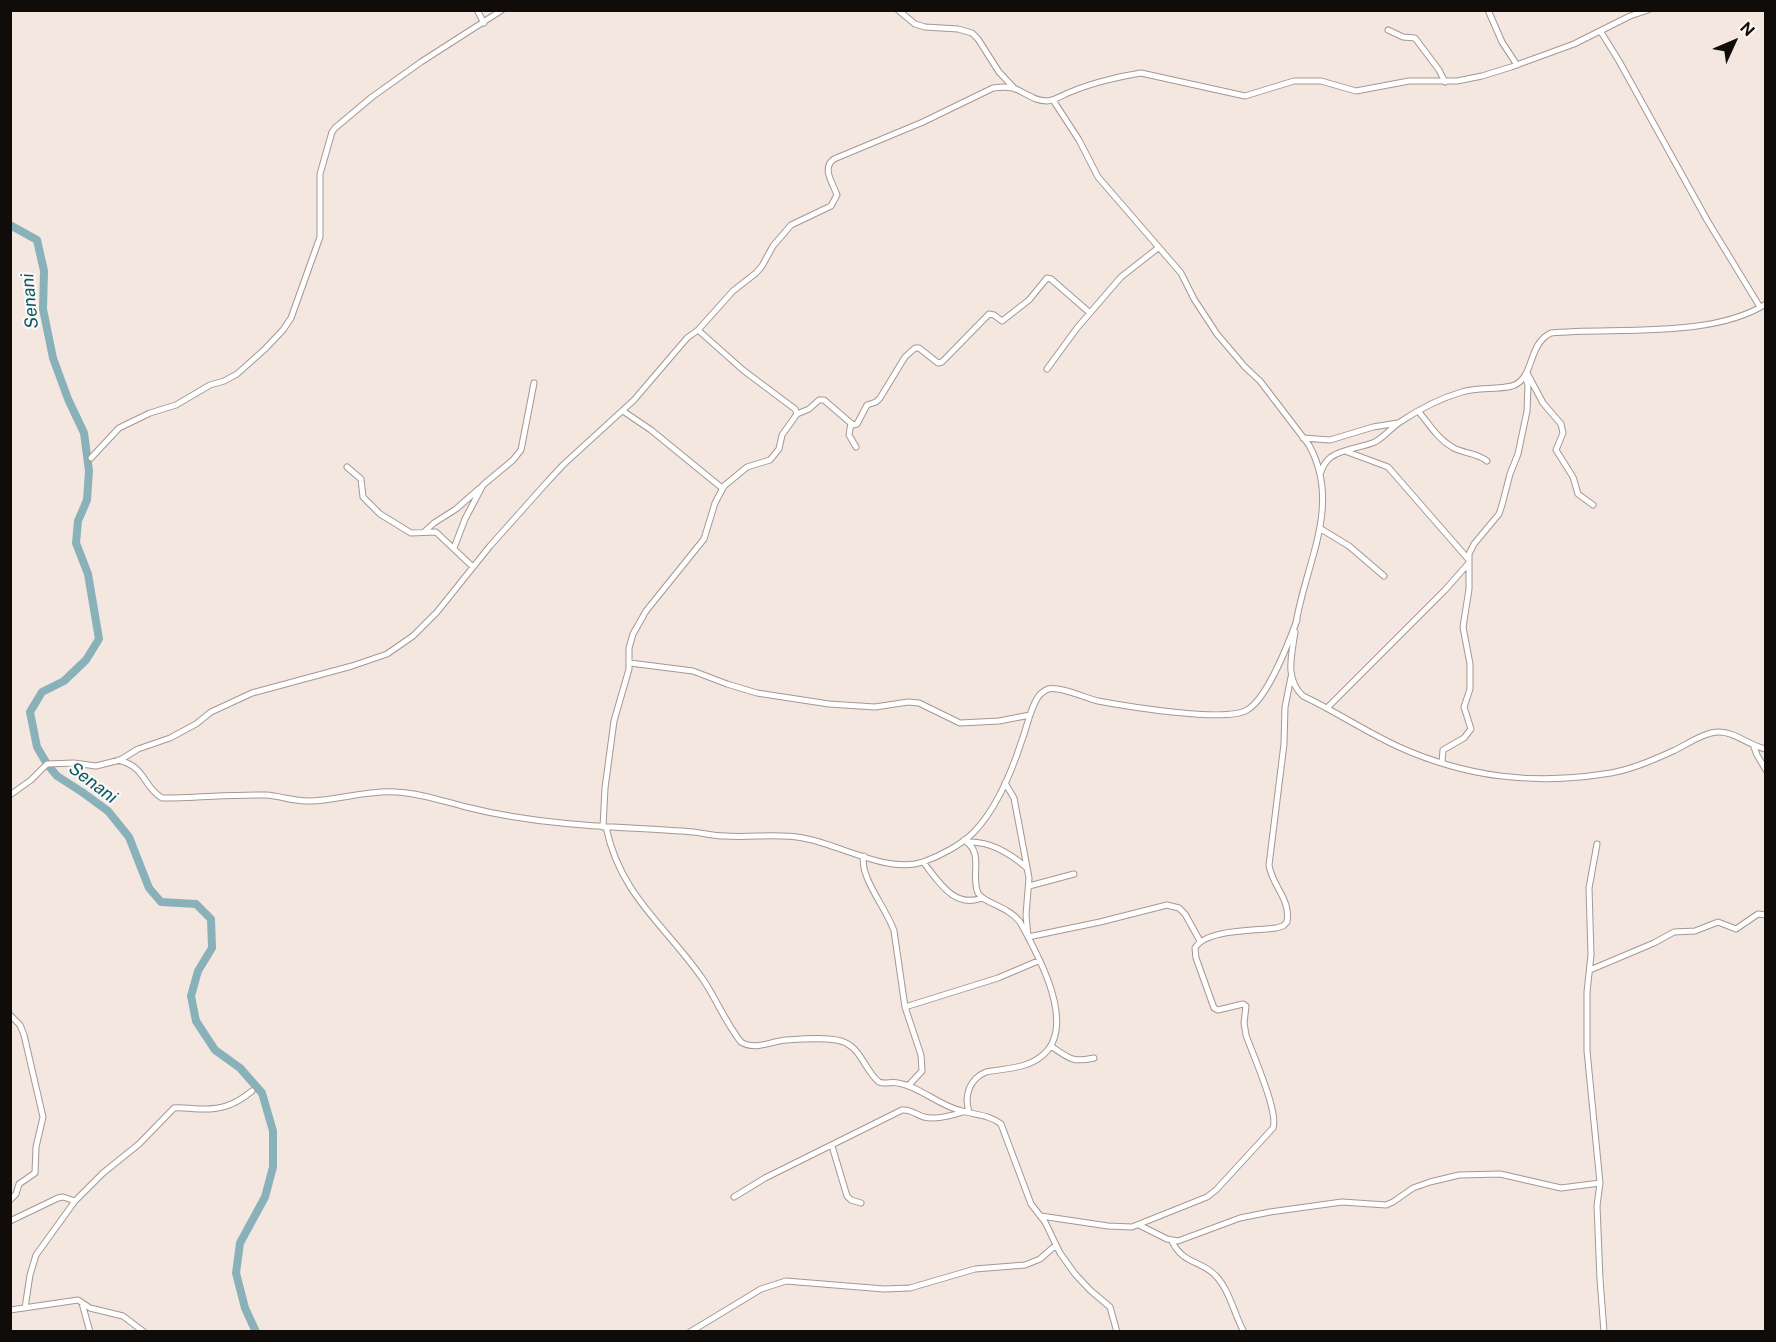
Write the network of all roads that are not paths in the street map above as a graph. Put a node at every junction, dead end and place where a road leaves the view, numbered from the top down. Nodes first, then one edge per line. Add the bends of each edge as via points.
1 (477, 10) edge
2 (502, 10) edge
3 (898, 10) edge
4 (1488, 10) edge
5 (1647, 10) edge
6 (484, 23) junction
7 (1388, 30) dead end
8 (1601, 32) junction
9 (1516, 65) junction
10 (1445, 82) junction
11 (1015, 88) junction
12 (1053, 100) junction
13 (1158, 248) junction
14 (1761, 306) edge
15 (1766, 312) edge
16 (1090, 313) junction
17 (698, 330) junction
18 (1047, 369) dead end
19 (1526, 375) junction
20 (534, 383) dead end
21 (623, 411) junction
22 (1419, 411) junction
23 (797, 414) junction
24 (851, 423) junction
25 (1398, 423) junction
26 (1304, 438) junction
27 (856, 447) dead end
28 (1345, 451) junction
29 (91, 458) dead end
30 (1487, 461) dead end
31 (347, 467) dead end
32 (1321, 472) junction
33 (483, 485) junction
34 (722, 488) junction
35 (1593, 505) dead end
36 (1320, 529) junction
37 (424, 532) junction
38 (454, 548) junction
39 (1468, 562) junction
40 (473, 567) junction
41 (1384, 576) dead end
42 (1297, 620) junction
43 (630, 663) junction
44 (1291, 675) junction
45 (1327, 708) junction
46 (1030, 715) junction
47 (1754, 747) junction
48 (1766, 749) edge
49 (118, 760) junction
50 (1442, 762) junction
51 (1766, 770) edge
52 (1005, 783) junction
53 (10, 795) edge
54 (605, 827) junction
55 (966, 841) junction
56 (1597, 844) dead end
57 (864, 856) junction
58 (923, 862) junction
59 (1027, 868) junction
60 (1074, 874) dead end
61 (1029, 886) junction
62 (981, 898) junction
63 (1766, 915) edge
64 (1028, 937) junction
65 (1200, 941) junction
66 (1038, 961) junction
67 (1590, 970) junction
68 (905, 1007) junction
69 (10, 1015) edge
70 (1051, 1046) junction
71 (1094, 1058) dead end
72 (908, 1086) junction
73 (252, 1091) dead end
74 (967, 1112) junction
75 (832, 1146) junction
76 (1600, 1183) junction
77 (734, 1197) dead end
78 (10, 1200) edge
79 (75, 1201) junction
80 (861, 1203) dead end
81 (1041, 1216) junction
82 (10, 1221) edge
83 (1139, 1225) junction
84 (1172, 1241) junction
85 (1056, 1245) junction
86 (81, 1302) junction
87 (24, 1308) junction
88 (10, 1310) edge
89 (90, 1332) edge
90 (144, 1332) edge
91 (690, 1332) edge
92 (1117, 1332) edge
93 (1244, 1332) edge
94 (1604, 1332) edge

1 - 6 street
2 - 6 street
3 - 11 street via 915,24 972,33
4 - 9 street
5 - 8 street
6 - 29 street via 415,66 332,132 318,185 321,237 283,330 237,374 176,405 132,420
7 - 10 street via 1415,38
8 - 9 street
8 - 14 street via 1732,263
9 - 10 street
10 - 12 street via 1409,81 1356,91 1321,81 1294,81 1245,96 1141,73 1074,90
11 - 12 street via 1036,99
11 - 17 street via 993,88 828,163 836,200 791,225 762,266
12 - 13 street via 1098,177
13 - 16 street via 1121,277
13 - 26 street via 1181,273 1217,334
14 - 15 street
14 - 19 street via 1736,318 1690,326 1551,333 1539,342
16 - 18 street
16 - 24 street via 1047,278 1029,300 1002,321 989,314 942,362 919,348 912,350 877,401 867,405 857,424
17 - 21 street
17 - 23 street via 795,408
19 - 22 street via 1513,386 1464,391
19 - 35 street via 1561,424 1563,434 1556,450 1573,477 1577,492
19 - 39 street via 1527,411 1518,454 1496,518 1474,544
20 - 33 street via 520,450
21 - 34 street
21 - 40 street via 564,464
22 - 25 street
22 - 30 street via 1443,441
23 - 24 street via 824,400
23 - 34 street via 770,460 747,467
24 - 27 street via 849,435
25 - 26 street via 1329,440
25 - 28 street via 1376,441
26 - 32 street
28 - 32 street via 1327,461
28 - 39 street via 1388,467
31 - 37 street via 361,479 364,499 381,514 406,531
32 - 36 street
33 - 37 street
33 - 38 street
34 - 43 street via 704,539 637,624 629,648
36 - 41 street via 1344,542
36 - 42 street
37 - 38 street via 436,532
38 - 40 street
39 - 45 street
39 - 50 street via 1463,627 1470,657 1470,684 1464,702 1471,729 1443,750
40 - 49 street via 437,612 387,654 252,693 211,712 170,738 138,748
42 - 44 street
42 - 46 street via 1279,663 1248,710 1208,714 1146,708 1053,689 1042,692
43 - 46 street via 693,671 757,693 829,704 875,707 919,703 960,723
43 - 54 street via 614,721 605,788
44 - 45 street via 1303,696
44 - 65 street via 1269,865 1287,904 1287,922 1276,928 1226,933
45 - 50 street via 1399,747
46 - 52 street
47 - 48 street
47 - 50 street via 1729,734 1712,733 1619,771 1554,780 1513,778
47 - 51 street
49 - 53 street via 96,766 47,764
49 - 54 street via 136,767 162,798 269,795 311,801 393,792 528,819
52 - 55 street
52 - 59 street via 1014,798
54 - 57 street via 720,836 801,837
54 - 72 street via 617,865 637,899 703,979 741,1042 754,1046 784,1040 844,1042 856,1051 876,1080
55 - 58 street
55 - 59 street via 1000,849
55 - 62 street via 976,854 977,891
56 - 67 street via 1589,888
57 - 58 street via 902,864
57 - 68 street via 863,868 894,931
58 - 62 street via 953,896 965,900
59 - 61 street
60 - 61 street
61 - 64 street
62 - 64 street via 1014,915
63 - 67 street via 1758,914 1736,929 1718,922 1695,931 1674,932
64 - 65 street via 1167,905 1185,914
64 - 66 street
65 - 83 street via 1195,948 1196,958 1214,1008 1246,1006 1246,1035 1275,1122 1207,1197
66 - 68 street via 990,981
66 - 70 street via 1056,1009
67 - 76 street via 1587,1051
68 - 72 street via 922,1065 922,1071
69 - 78 street via 24,1035 43,1117 35,1173 19,1184
70 - 71 street via 1077,1061
70 - 74 street via 1023,1066 980,1074 967,1094
72 - 74 street via 947,1107
73 - 79 street via 228,1107 174,1108
74 - 75 street via 938,1118 902,1110
74 - 81 street via 994,1118 1001,1124 1031,1204
75 - 77 street
75 - 80 street via 847,1196
76 - 84 street via 1561,1188 1500,1174 1459,1175 1413,1188 1386,1205 1342,1202 1270,1212
76 - 94 street via 1597,1206
79 - 82 street via 58,1198
79 - 87 street via 36,1256
81 - 83 street via 1115,1227
81 - 85 street
83 - 84 street
84 - 93 street via 1185,1257 1217,1277
85 - 91 street via 1041,1259 1025,1266 975,1269 910,1288 786,1281 753,1293
85 - 92 street via 1083,1283 1110,1307
86 - 87 street
86 - 89 street
86 - 90 street via 123,1316
87 - 88 street

